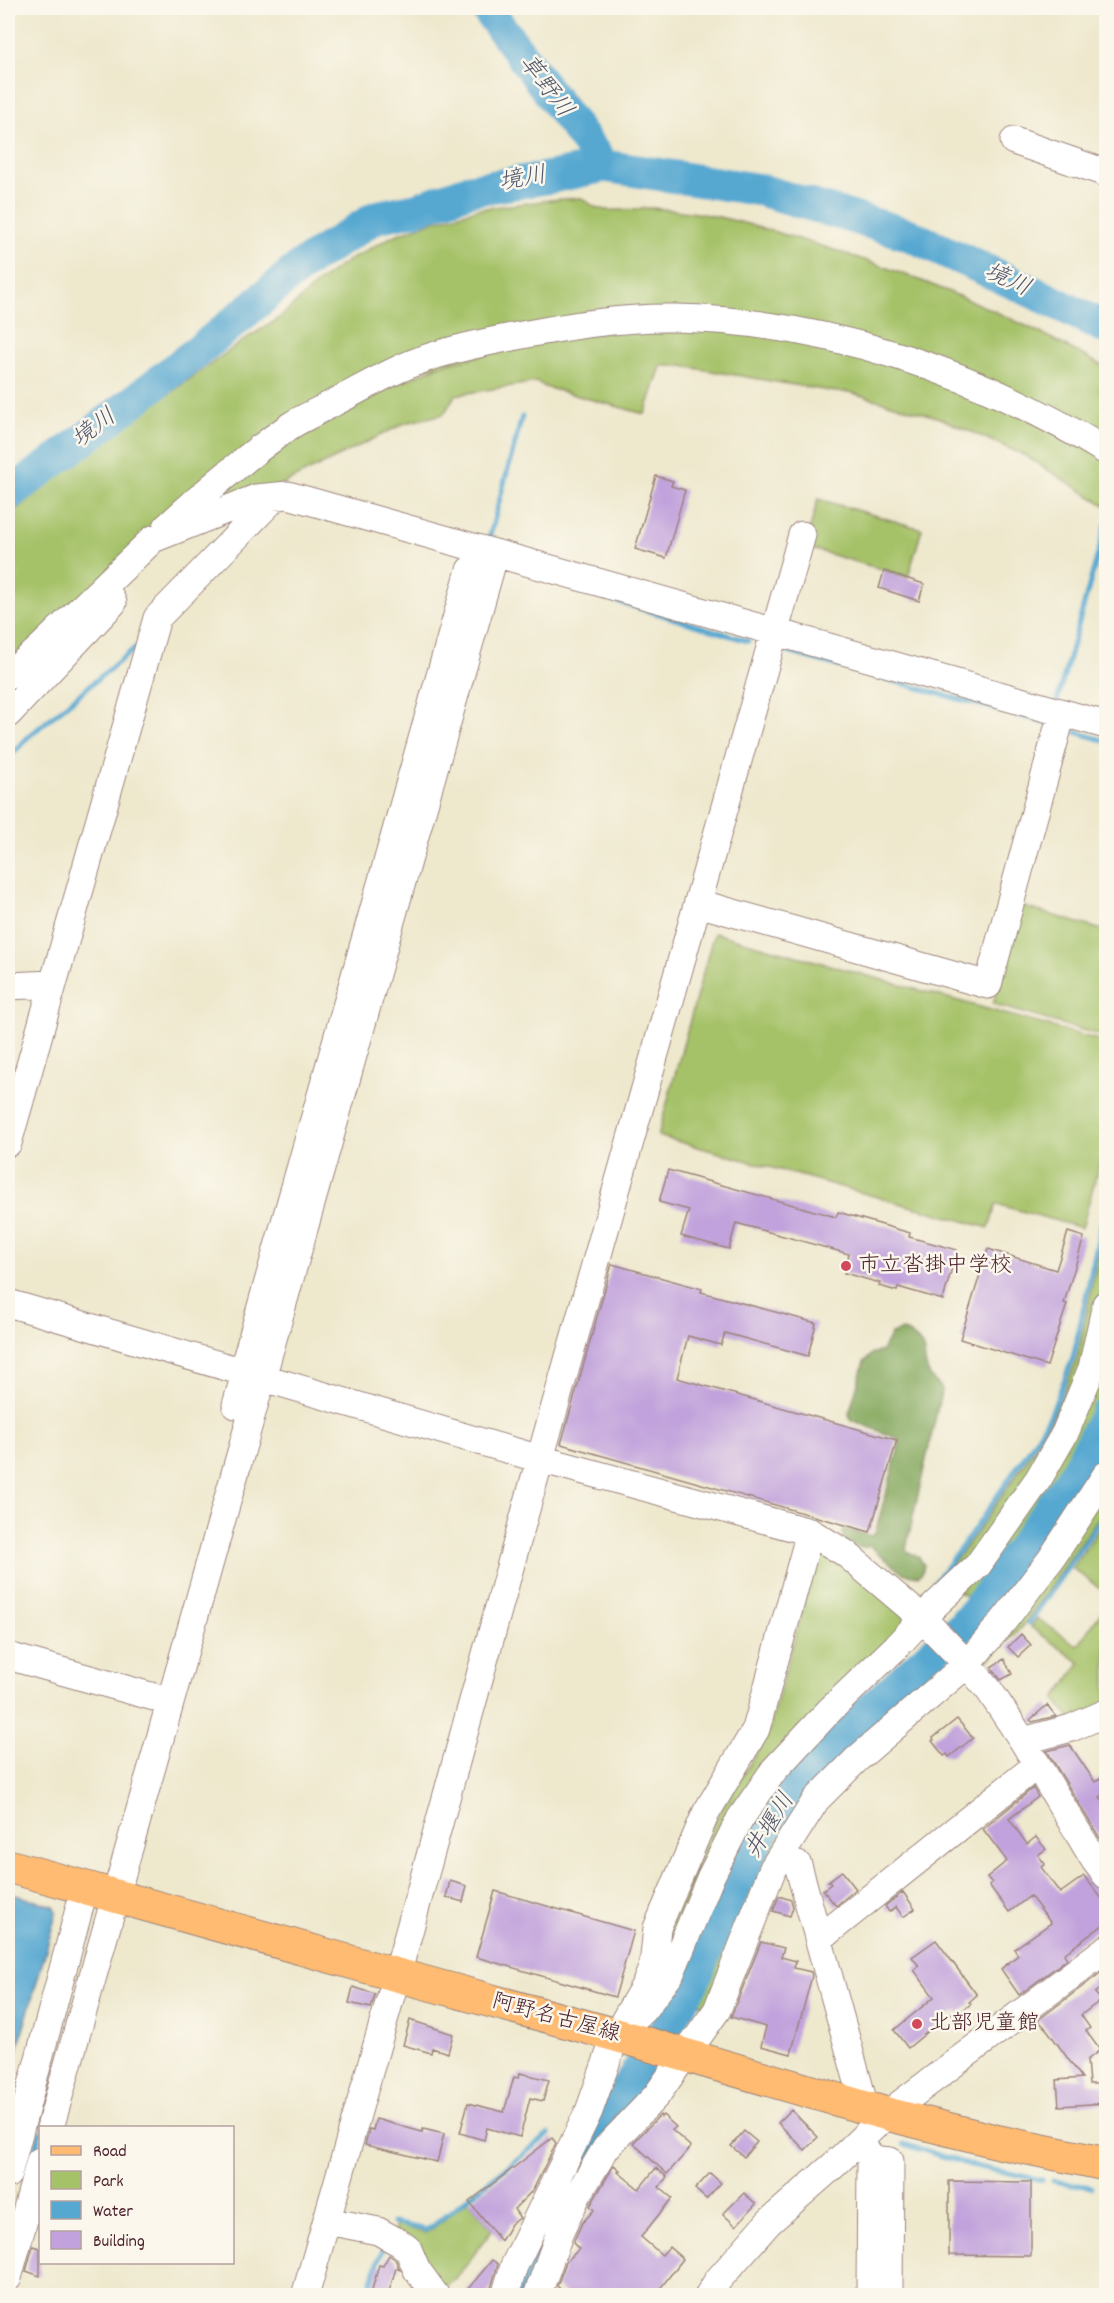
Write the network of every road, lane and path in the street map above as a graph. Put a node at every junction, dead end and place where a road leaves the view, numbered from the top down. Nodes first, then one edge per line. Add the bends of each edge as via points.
1 (1014, 141) dead end
2 (1107, 174) edge
3 (1107, 451) edge
4 (275, 497) junction
5 (802, 535) dead end
6 (153, 540) junction
7 (486, 550) junction
8 (105, 586) junction
9 (775, 632) junction
10 (8, 675) edge
11 (1062, 713) junction
12 (8, 714) edge
13 (1107, 726) edge
14 (698, 903) junction
15 (52, 984) junction
16 (8, 987) edge
17 (8, 1143) edge
18 (8, 1303) edge
19 (1107, 1304) edge
20 (253, 1375) junction
21 (540, 1459) junction
22 (1107, 1475) edge
23 (810, 1532) junction
24 (923, 1619) junction
25 (8, 1656) edge
26 (965, 1662) junction
27 (154, 1697) junction
28 (1107, 1713) edge
29 (1023, 1741) junction
30 (1037, 1765) junction
31 (798, 1865) dead end
32 (8, 1866) edge
33 (1107, 1875) edge
34 (100, 1891) junction
35 (819, 1939) junction
36 (1107, 1949) edge
37 (397, 1976) junction
38 (620, 2036) junction
39 (683, 2055) junction
40 (876, 2110) junction
41 (50, 2126) edge
42 (864, 2151) junction
43 (1107, 2164) edge
44 (39, 2165) edge
45 (8, 2174) edge
46 (327, 2221) junction
47 (8, 2278) edge
48 (547, 2289) edge
49 (305, 2295) edge
50 (436, 2295) edge
51 (505, 2295) edge
52 (708, 2295) edge
53 (870, 2295) edge
54 (889, 2295) edge

1 - 2 street
3 - 6 street via 1011,399 934,368 860,345 768,326 675,318 628,321 558,328 475,345 401,368 291,426 204,493
4 - 6 street via 256,498
4 - 7 street via 288,495
4 - 15 street via 156,618
5 - 9 street
6 - 8 street
7 - 9 street
7 - 20 street via 245,1364
8 - 10 street
8 - 12 street via 113,603
9 - 11 street
9 - 14 street
11 - 13 street
11 - 14 street via 988,985
14 - 21 street
15 - 16 street
15 - 17 street
18 - 20 street
19 - 24 street via 1092,1368 1060,1442 1039,1478 978,1565
20 - 21 street
20 - 27 street
20 - 34 street
21 - 23 street
21 - 37 street
22 - 26 street via 1051,1560
23 - 24 street via 845,1553
23 - 38 street via 756,1729 706,1813 657,1928 653,1966
24 - 26 street
24 - 38 street via 774,1770 740,1819 720,1857 670,1975
25 - 27 street
26 - 29 street
26 - 39 street via 816,1800 773,1868 717,2010
27 - 34 street
28 - 29 street
29 - 30 street
30 - 33 street
30 - 35 street
31 - 35 street
32 - 34 main road, 阿野名古屋線
34 - 37 main road, 阿野名古屋線
34 - 41 street
34 - 45 street
35 - 40 street
36 - 40 street
37 - 38 main road, 阿野名古屋線
37 - 46 street
38 - 39 main road, 阿野名古屋線
38 - 51 street via 589,2111 514,2266
39 - 40 main road, 阿野名古屋線
39 - 48 street via 656,2096 606,2148 560,2232
40 - 42 street
40 - 43 main road, 阿野名古屋線 via 999,2142
42 - 52 street via 770,2222
42 - 53 street
42 - 54 street via 890,2161
44 - 47 street
46 - 49 street
46 - 50 street via 378,2231 400,2243 408,2249 417,2270

